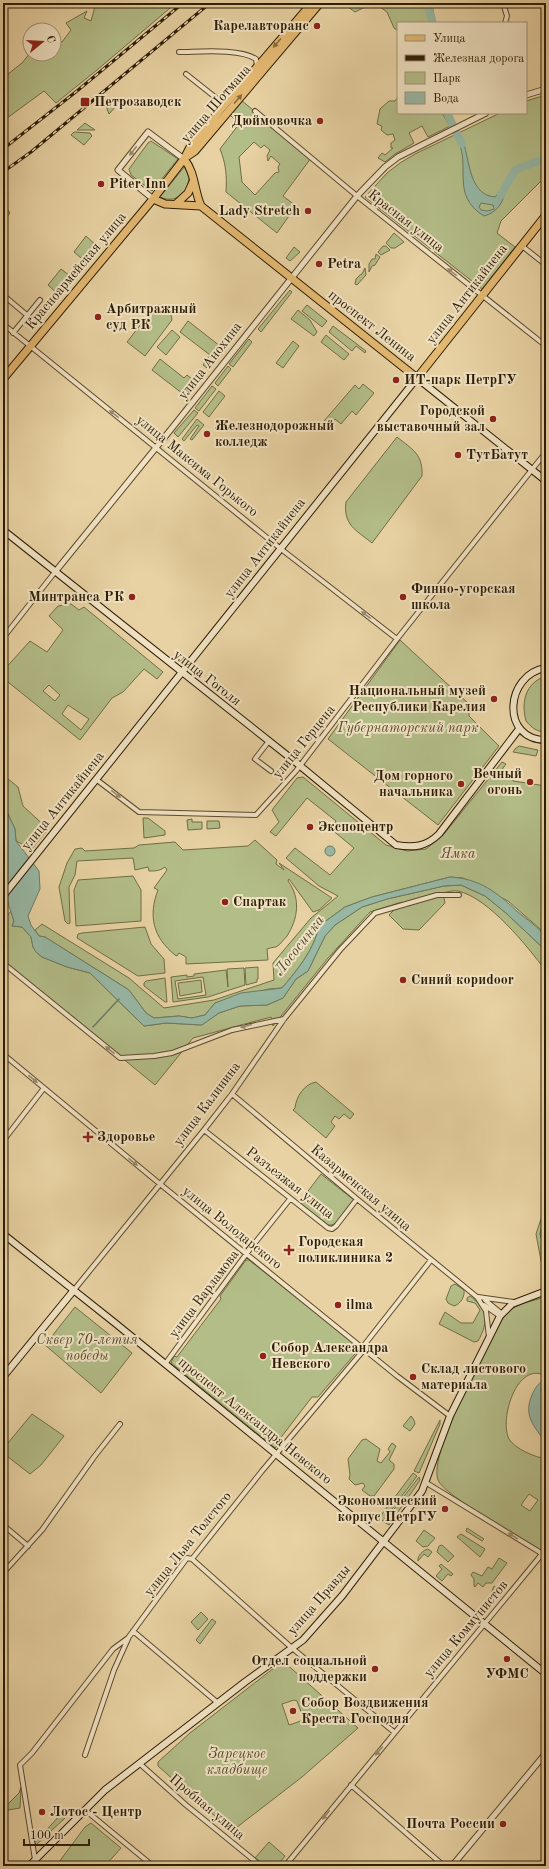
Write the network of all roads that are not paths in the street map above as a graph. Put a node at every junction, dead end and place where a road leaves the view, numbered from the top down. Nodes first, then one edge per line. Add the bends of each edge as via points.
1 (312, 3) edge
2 (320, 3) edge
3 (503, 3) edge
4 (505, 22) edge
5 (179, 52) dead end
6 (257, 66) junction
7 (186, 74) dead end
8 (546, 89) edge
9 (527, 95) edge
10 (221, 109) junction
11 (255, 111) dead end
12 (484, 114) edge
13 (184, 159) junction
14 (193, 180) junction
15 (357, 196) junction
16 (153, 199) junction
17 (170, 204) junction
18 (201, 206) junction
19 (546, 215) edge
20 (522, 246) junction
21 (546, 265) edge
22 (291, 278) junction
23 (3, 295) edge
24 (483, 296) junction
25 (40, 300) dead end
26 (28, 316) junction
27 (3, 324) edge
28 (13, 333) junction
29 (546, 346) edge
30 (30, 347) junction
31 (417, 378) junction
32 (3, 379) edge
33 (156, 447) junction
34 (546, 452) edge
35 (532, 469) junction
36 (546, 481) edge
37 (3, 530) edge
38 (281, 549) junction
39 (55, 572) junction
40 (3, 638) edge
41 (397, 639) junction
42 (546, 661) edge
43 (543, 668) edge
44 (182, 674) junction
45 (519, 729) junction
46 (546, 740) edge
47 (269, 741) junction
48 (300, 766) junction
49 (271, 771) dead end
50 (97, 780) junction
51 (459, 895) dead end
52 (3, 896) edge
53 (3, 963) edge
54 (284, 1019) junction
55 (3, 1054) edge
56 (44, 1088) junction
57 (232, 1094) junction
58 (204, 1130) junction
59 (3, 1141) edge
60 (160, 1184) junction
61 (290, 1199) junction
62 (357, 1199) junction
63 (3, 1234) edge
64 (247, 1254) junction
65 (431, 1260) junction
66 (74, 1290) junction
67 (546, 1291) edge
68 (477, 1297) junction
69 (484, 1299) junction
70 (517, 1302) junction
71 (483, 1305) junction
72 (500, 1315) junction
73 (488, 1337) junction
74 (364, 1348) junction
75 (165, 1364) junction
76 (3, 1377) edge
77 (450, 1416) junction
78 (120, 1424) dead end
79 (276, 1454) junction
80 (425, 1482) junction
81 (3, 1525) edge
82 (384, 1542) junction
83 (28, 1546) junction
84 (544, 1555) edge
85 (192, 1559) junction
86 (3, 1573) edge
87 (484, 1624) junction
88 (134, 1631) junction
89 (128, 1638) junction
90 (292, 1648) junction
91 (546, 1674) edge
92 (218, 1703) junction
93 (394, 1732) junction
94 (546, 1753) edge
95 (84, 1756) dead end
96 (139, 1763) junction
97 (351, 1785) junction
98 (85, 1810) junction
99 (36, 1863) edge
100 (29, 1866) edge
101 (153, 1866) edge
102 (261, 1866) edge
103 (285, 1866) edge
104 (444, 1866) edge
105 (452, 1866) edge

1 -> 6 main road, улица Шотмана
13 -> 2 main road, улица Шотмана via 195,151
3 - 4 street via 507,16
5 - 6 street via 250,56 256,59
6 - 10 main road, улица Шотмана
7 - 10 street via 220,101
8 - 9 street
10 - 13 main road, улица Шотмана via 190,147
11 - 15 street, Красная улица
12 - 15 street, улица Анохина via 398,157
13 - 14 main road
13 - 16 main road, Красноармейская улица
13 -> 16 street via 148,132 118,170
14 - 17 main road via 186,196 181,201
14 - 18 main road
15 - 22 street, улица Анохина
24 -> 15 street, Красная улица
16 - 17 main road
16 - 30 main road, Красноармейская улица
17 - 18 main road
18 - 22 main road, проспект Ленина
19 - 20 main road, улица Антикайнена
20 - 21 street
20 - 24 main road, улица Антикайнена
22 - 31 main road, проспект Ленина
22 - 33 street, улица Анохина
23 - 26 street
24 - 29 street, Красная улица
24 - 31 main road, улица Антикайнена
25 - 26 street
26 - 28 street
27 - 28 street, улица Максима Горького
28 - 30 street, улица Максима Горького
30 - 32 main road, Красноармейская улица
33 -> 30 street, улица Максима Горького
31 - 35 main road, проспект Ленина
31 - 38 main road, улица Антикайнена
33 - 38 street, улица Максима Горького
33 - 39 street, улица Анохина
34 - 35 street, улица Герцена
35 - 36 main road, проспект Ленина
35 - 41 street, улица Герцена
37 - 39 main road, улица Гоголя
41 -> 38 street, улица Максима Горького
38 - 44 main road, улица Антикайнена
39 - 40 street, улица Анохина
39 - 44 main road, улица Гоголя
41 - 48 street, улица Герцена
42 - 43 main road
43 - 45 main road via 527,676 516,690 514,708
44 - 47 main road, улица Гоголя
44 - 50 main road, улица Антикайнена
45 - 46 main road via 531,739
45 - 48 main road, улица Гоголя via 439,834 431,842 411,848 396,845
47 - 48 main road, улица Гоголя
47 - 49 street via 255,759
50 -> 48 street, улица Герцена via 139,812 256,815
50 - 52 main road, улица Антикайнена
51 - 54 street, улица Калинина via 437,895 375,913 340,950
54 -> 53 street via 232,1030 172,1053 120,1058
54 - 57 street, улица Калинина
55 -> 56 street, улица Володарского
56 - 59 street
56 -> 60 street, улица Володарского
57 - 58 street, улица Калинина
57 - 62 street, Казарменская улица
58 - 60 street, улица Калинина
58 - 61 street, Разъезжая улица
60 - 64 street, улица Володарского
60 - 66 street, улица Калинина
61 - 62 street, Разъезжая улица via 332,1230
61 - 64 street, улица Варламова
62 - 65 street, Казарменская улица
63 - 66 main road, проспект Александра Невского
64 - 74 street, улица Володарского
64 - 75 street, улица Варламова
65 - 68 street, Казарменская улица
65 - 74 street, улица Льва Толстого
66 - 75 main road, проспект Александра Невского
66 - 76 main road, улица Калинина
67 - 70 main road, улица Правды
68 - 69 street
68 - 71 street
69 - 70 street
69 - 72 street
70 - 72 main road, улица Правды
71 - 72 street
71 - 73 street via 488,1323
72 - 73 main road, улица Правды
73 - 77 main road, улица Правды
74 - 77 street, улица Володарского
74 - 79 street, улица Льва Толстого
75 - 79 main road, проспект Александра Невского
77 - 80 main road, улица Правды
78 - 83 street
79 - 82 main road, проспект Александра Невского
79 - 85 street, улица Льва Толстого
80 - 82 main road, улица Правды via 417,1499
84 -> 80 street
81 - 83 street
82 - 87 main road, проспект Александра Невского
82 - 90 main road, улица Правды via 318,1624
83 - 86 street
84 - 87 street, улица Коммунистов
85 - 88 street, улица Льва Толстого via 187,1558
85 - 90 street
87 - 91 main road, проспект Александра Невского
87 - 93 street, улица Коммунистов
88 - 89 street, улица Льва Толстого
88 - 92 street
89 - 95 street
89 - 99 street, улица Льва Толстого via 113,1649 20,1765
90 - 92 main road, улица Правды
90 - 93 street
92 - 96 main road, улица Правды
93 -> 97 street, улица Коммунистов
94 - 105 street
96 - 98 main road, улица Правды
96 - 102 street, Пробная улица
97 -> 103 street, улица Коммунистов
97 - 104 street
98 - 99 main road, улица Правды
98 - 101 street
99 - 100 main road, улица Правды

